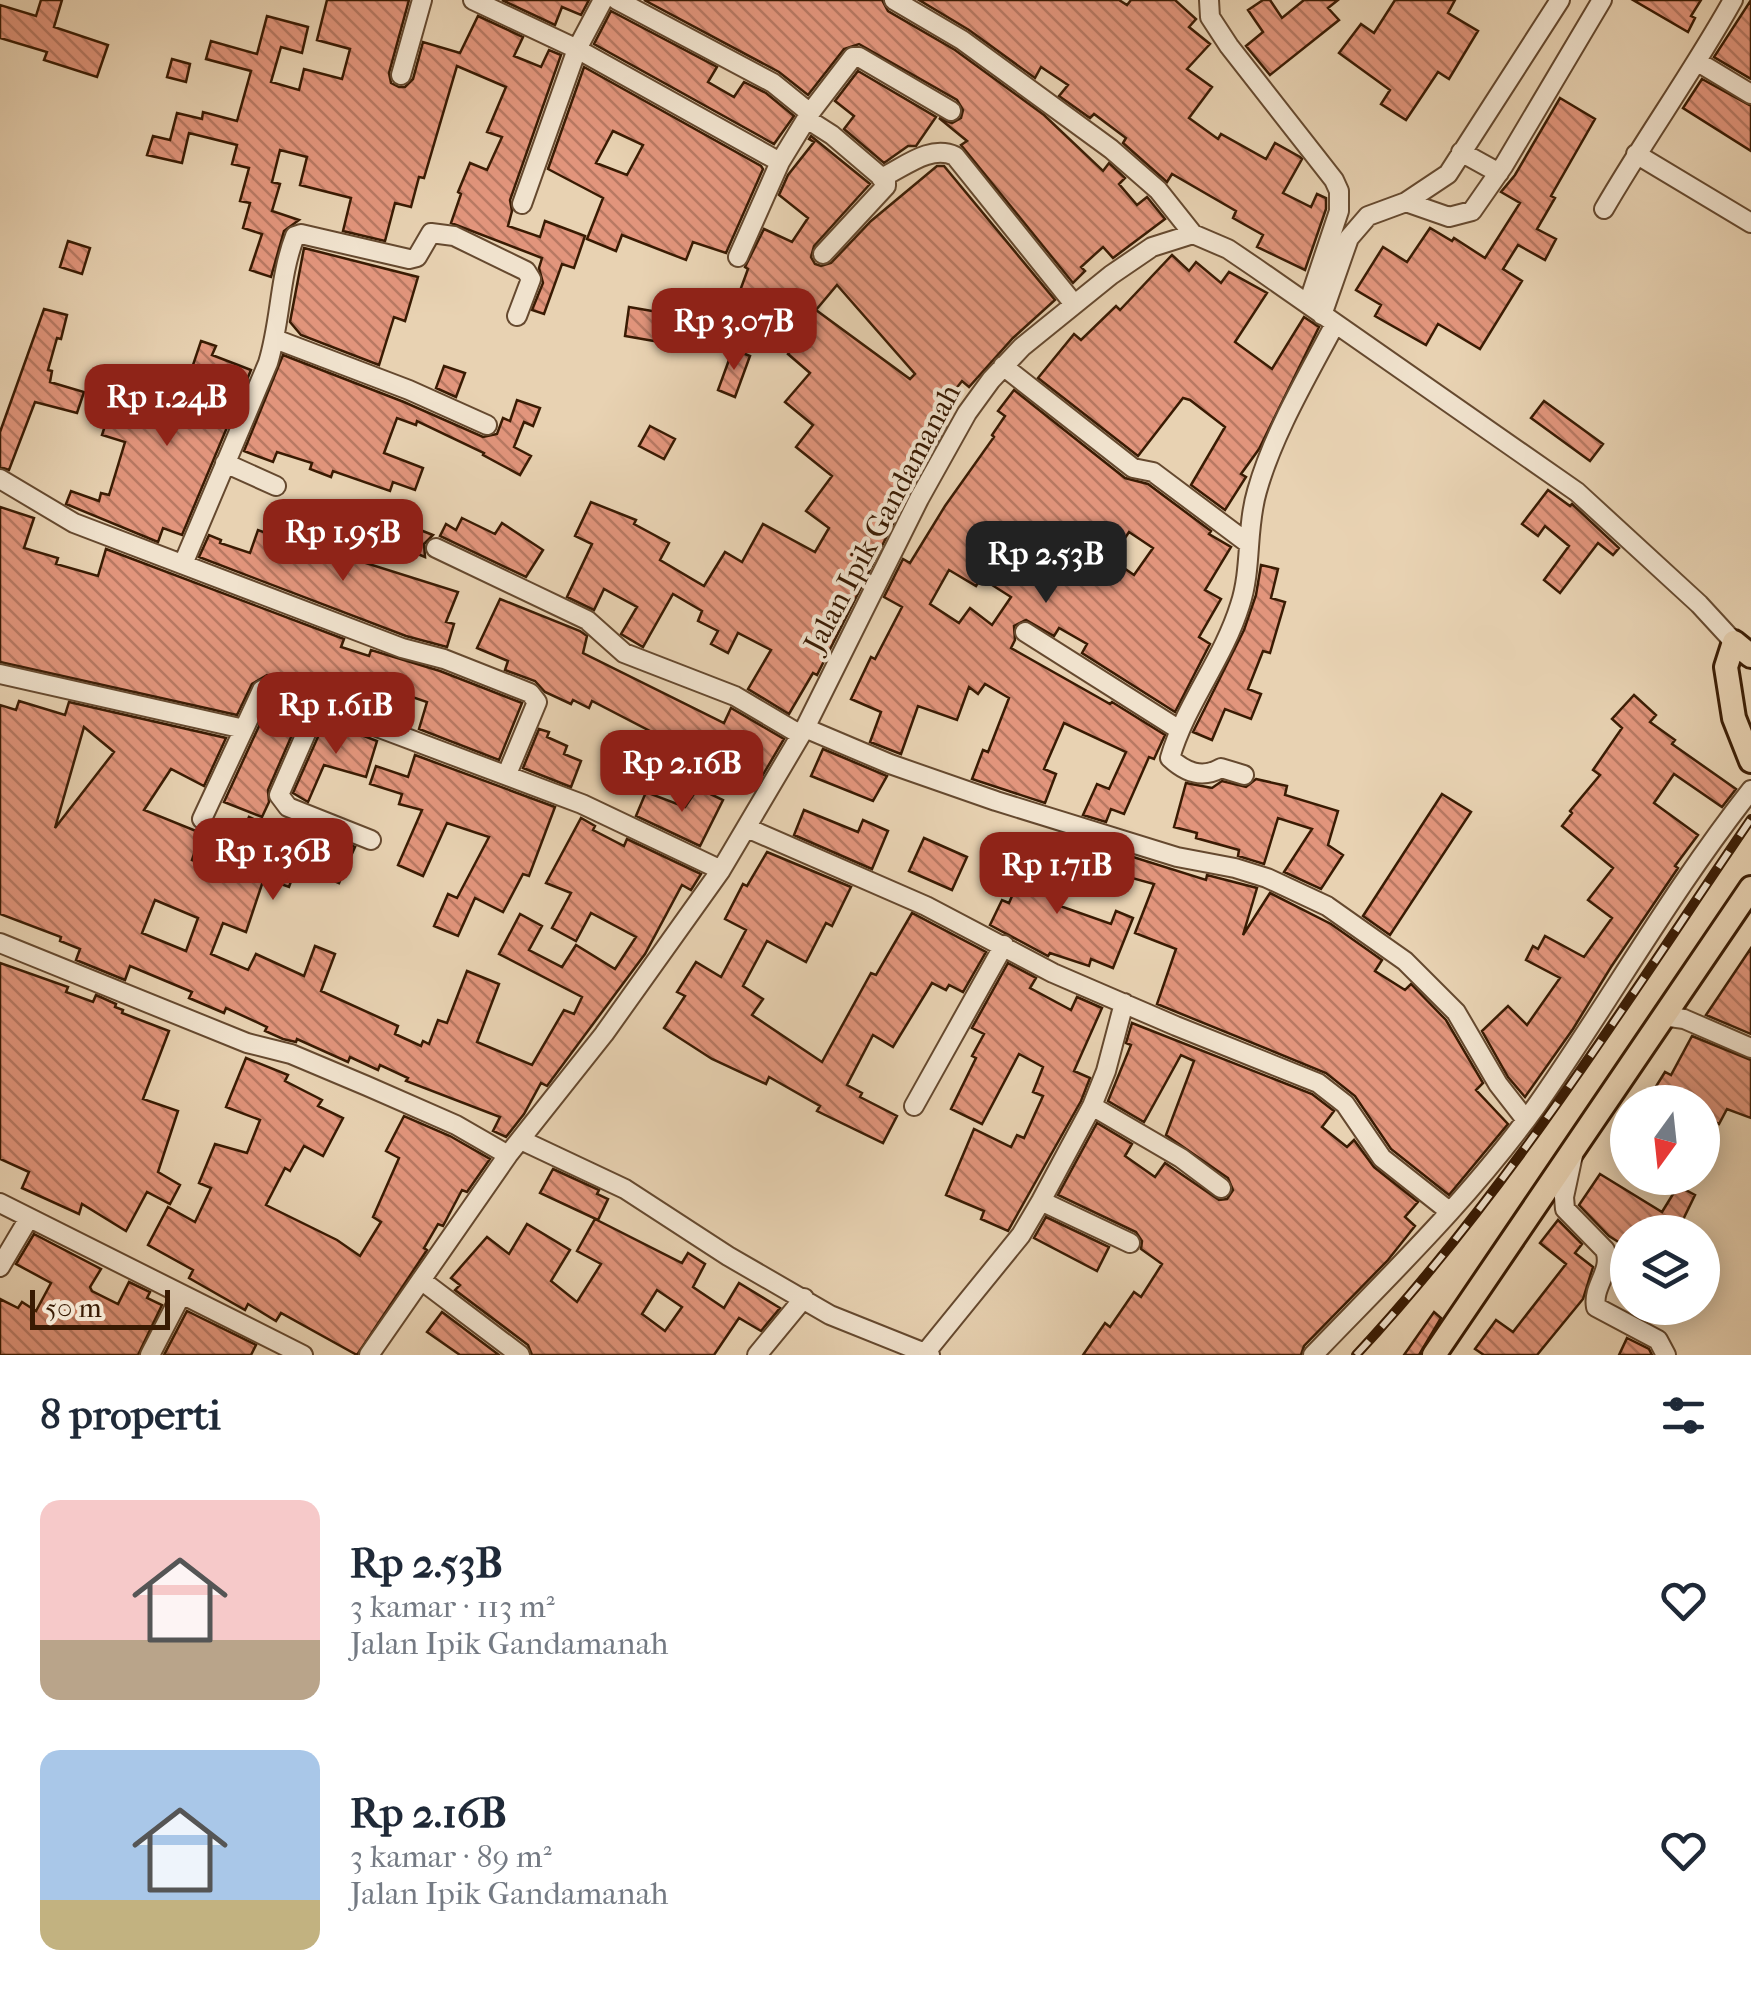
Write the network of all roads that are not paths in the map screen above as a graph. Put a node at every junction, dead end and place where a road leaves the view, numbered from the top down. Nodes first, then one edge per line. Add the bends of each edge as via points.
1 (422, 0) edge
2 (473, 0) edge
3 (602, 0) edge
4 (616, 0) edge
5 (894, 0) edge
6 (1208, 0) edge
7 (1560, 0) edge
8 (1602, 0) edge
9 (1733, 0) edge
10 (577, 49) junction
11 (1698, 62) junction
12 (401, 75) dead end
13 (1751, 94) edge
14 (951, 111) dead end
15 (808, 116) junction
16 (1460, 152) junction
17 (1636, 154) junction
18 (780, 162) junction
19 (1499, 173) junction
20 (881, 178) junction
21 (1406, 202) junction
22 (522, 204) dead end
23 (1604, 208) dead end
24 (1751, 223) edge
25 (1193, 234) junction
26 (823, 254) dead end
27 (738, 256) dead end
28 (1074, 304) junction
29 (1322, 314) junction
30 (517, 316) dead end
31 (275, 339) junction
32 (1004, 366) junction
33 (487, 425) dead end
34 (225, 463) junction
35 (0, 479) edge
36 (276, 486) dead end
37 (1249, 544) junction
38 (436, 548) dead end
39 (183, 564) junction
40 (1024, 632) dead end
41 (1742, 649) edge
42 (0, 674) edge
43 (318, 706) junction
44 (244, 729) junction
45 (1178, 730) junction
46 (803, 732) junction
47 (1751, 761) edge
48 (507, 774) junction
49 (1244, 775) dead end
50 (1751, 790) edge
51 (202, 819) dead end
52 (747, 828) junction
53 (371, 840) dead end
54 (721, 870) junction
55 (1751, 888) edge
56 (0, 943) edge
57 (1004, 946) junction
58 (1124, 1004) junction
59 (1663, 1016) junction
60 (1751, 1048) edge
61 (914, 1106) dead end
62 (1092, 1106) junction
63 (1526, 1120) junction
64 (521, 1140) junction
65 (1576, 1144) junction
66 (508, 1155) junction
67 (1221, 1188) dead end
68 (1042, 1201) junction
69 (0, 1203) edge
70 (1450, 1211) junction
71 (29, 1218) junction
72 (1130, 1243) dead end
73 (0, 1267) edge
74 (421, 1280) junction
75 (180, 1296) junction
76 (804, 1298) junction
77 (928, 1354) edge
78 (150, 1355) edge
79 (303, 1355) edge
80 (370, 1355) edge
81 (520, 1355) edge
82 (757, 1355) edge
83 (1313, 1355) edge
84 (1434, 1355) edge
85 (1666, 1355) edge

1 - 12 street
2 - 10 street
3 - 10 street
4 - 15 street via 773,83
5 - 25 street via 962,40 1112,149 1158,190
6 - 29 street via 1228,46 1339,191
7 - 16 street
8 - 19 street
9 - 11 street
10 - 18 street
10 - 22 street
11 - 13 street
11 - 17 street
14 - 15 street via 859,57 846,64
15 - 18 street
15 - 20 street
16 - 19 street
16 - 21 street via 1448,174
17 - 23 street
17 - 24 street
18 - 27 street
19 - 21 street via 1482,200 1459,217
20 - 26 street via 886,188
20 - 28 street via 938,152 955,156
21 - 29 street via 1368,216 1348,238
25 - 28 street, Jalan Ipik Gandamanah via 1152,247
25 - 29 street
28 - 32 street, Jalan Ipik Gandamanah
29 - 37 street via 1256,494
29 - 41 street via 1577,492
30 - 31 street via 532,279 526,271 454,236 427,236 421,253 410,259 301,234 282,274
31 - 33 street
31 - 34 street
32 - 37 street via 1133,468 1153,472
32 - 46 street, Jalan Ipik Gandamanah via 967,413 919,499
34 - 36 street
34 - 39 street
35 - 39 street via 74,523
37 - 45 street via 1242,602
38 - 46 street via 587,620 624,653 734,696
39 - 48 street via 530,693 537,702
40 - 45 street
41 - 47 main road via 1726,667 1734,718
42 - 44 street
43 - 44 street via 265,688
43 - 48 street
43 - 53 street via 280,795 288,807
44 - 51 street
45 - 49 street via 1170,758 1182,769
46 - 52 street, Jalan Ipik Gandamanah
46 - 63 street via 996,801 1267,878 1327,906 1405,961 1456,1012
48 - 54 street
50 - 63 street via 1700,854
52 - 54 street, Jalan Ipik Gandamanah
52 - 57 street
54 - 64 street, Jalan Ipik Gandamanah
55 - 59 main road
56 - 66 street via 247,1043 291,1054 456,1125
57 - 58 street
57 - 61 street
58 - 62 street
58 - 70 street via 1332,1091 1382,1158
59 - 60 street
59 - 65 main road
62 - 67 street
62 - 68 street
63 - 70 street
64 - 66 street, Jalan Ipik Gandamanah
64 - 76 street via 625,1189
65 - 84 main road
65 - 85 street via 1565,1209 1608,1258 1596,1307 1658,1340
66 - 74 street, Jalan Ipik Gandamanah
68 - 72 street
68 - 77 street
69 - 71 street
70 - 83 street
71 - 73 street
71 - 75 street
74 - 80 street, Jalan Ipik Gandamanah
74 - 81 street
75 - 78 street
75 - 79 street
76 - 77 street
76 - 82 street

